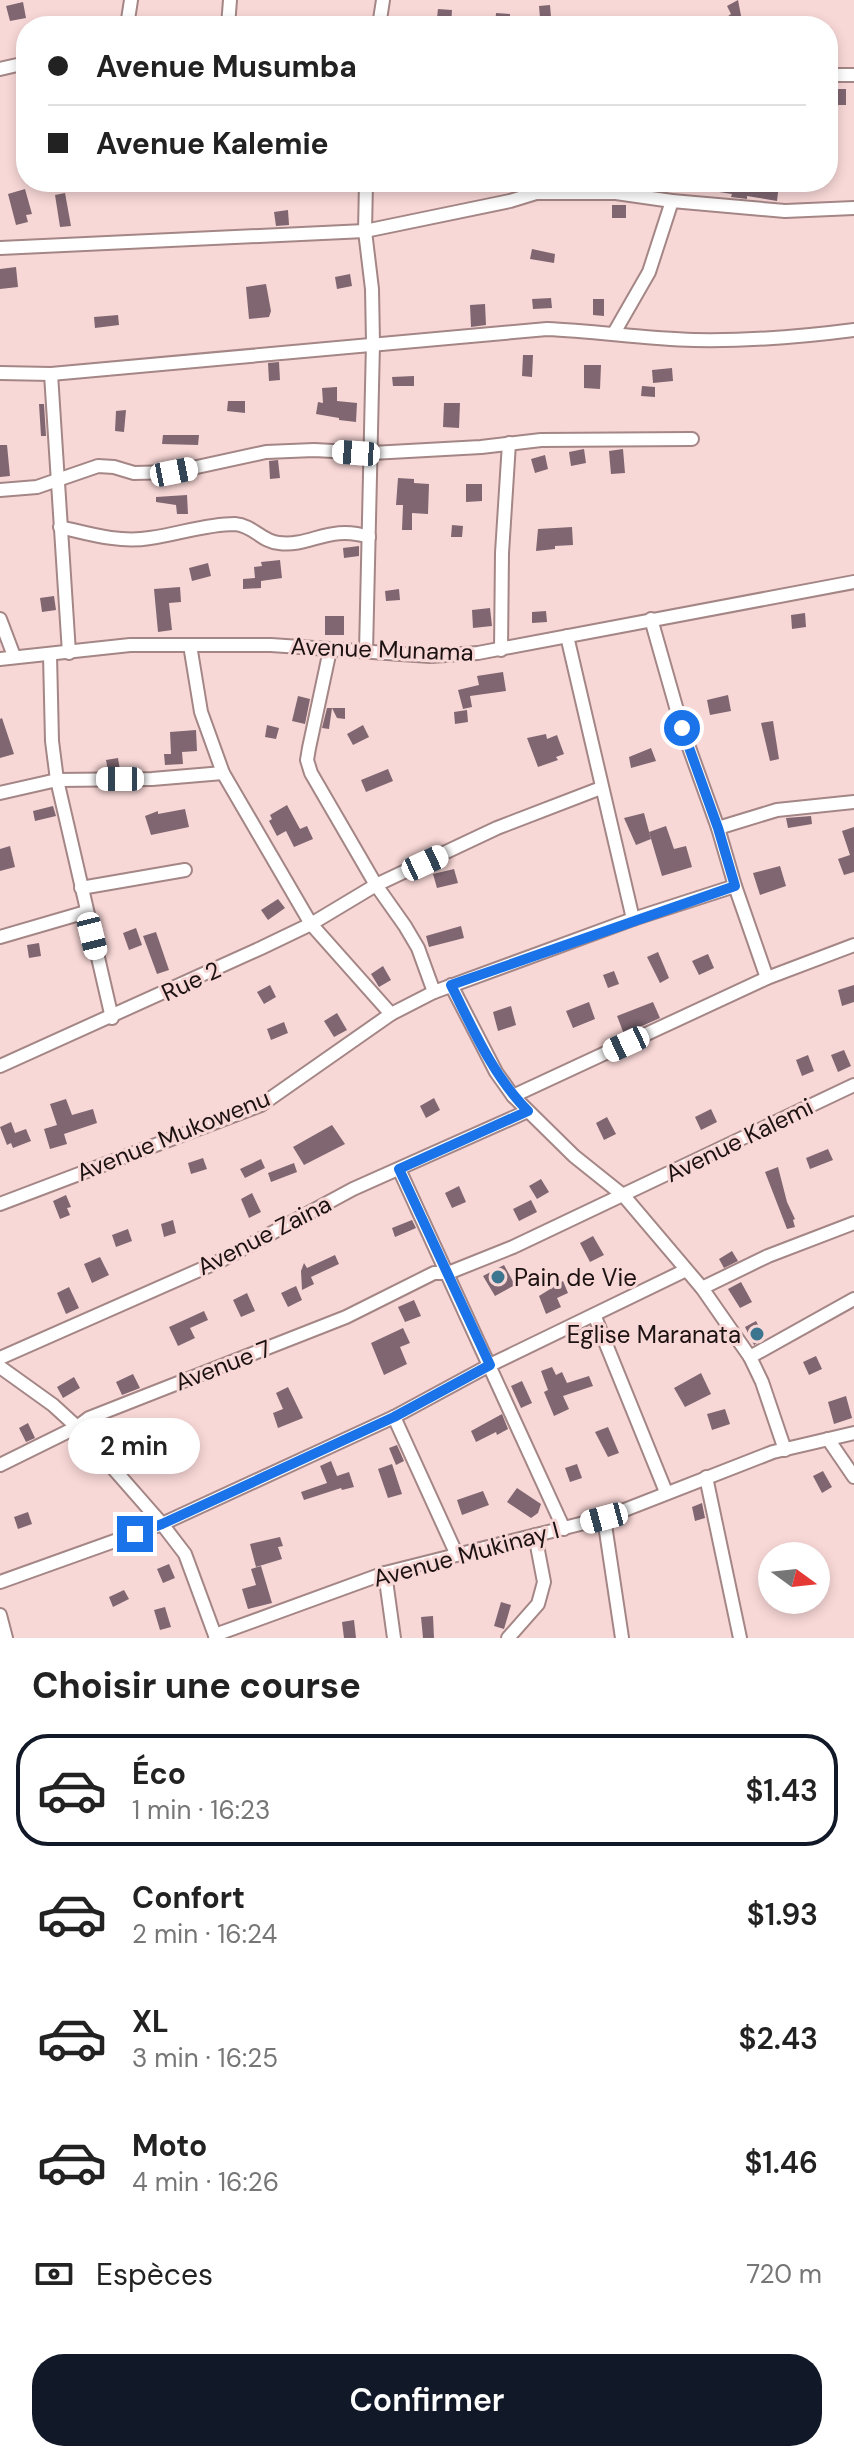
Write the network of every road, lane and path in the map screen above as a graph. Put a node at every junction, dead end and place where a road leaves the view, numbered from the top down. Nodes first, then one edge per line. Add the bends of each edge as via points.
1 (366, 192) edge
2 (672, 201) junction
3 (854, 208) edge
4 (365, 231) junction
5 (0, 248) edge
6 (854, 330) edge
7 (614, 333) junction
8 (373, 343) junction
9 (0, 373) edge
10 (51, 374) junction
11 (692, 439) dead end
12 (509, 443) junction
13 (372, 453) junction
14 (57, 480) junction
15 (0, 490) edge
16 (60, 527) junction
17 (369, 537) junction
18 (854, 582) edge
19 (0, 619) edge
20 (651, 619) junction
21 (567, 636) junction
22 (190, 645) junction
23 (330, 650) junction
24 (501, 650) junction
25 (366, 652) junction
26 (69, 653) junction
27 (50, 655) junction
28 (14, 656) junction
29 (0, 659) edge
30 (223, 773) junction
31 (57, 780) junction
32 (601, 788) junction
33 (0, 793) edge
34 (854, 802) edge
35 (718, 828) junction
36 (185, 870) dead end
37 (376, 885) junction
38 (735, 886) junction
39 (81, 888) junction
40 (86, 912) junction
41 (633, 919) junction
42 (311, 924) junction
43 (0, 937) edge
44 (854, 945) edge
45 (767, 978) junction
46 (451, 985) junction
47 (434, 992) junction
48 (391, 1014) junction
49 (112, 1018) junction
50 (0, 1066) edge
51 (854, 1085) edge
52 (513, 1096) junction
53 (528, 1111) junction
54 (399, 1169) junction
55 (624, 1196) junction
56 (0, 1204) edge
57 (854, 1223) edge
58 (686, 1270) junction
59 (448, 1273) junction
60 (702, 1288) junction
61 (854, 1299) edge
62 (595, 1317) junction
63 (750, 1357) junction
64 (0, 1358) edge
65 (490, 1365) junction
66 (0, 1367) edge
67 (394, 1417) junction
68 (77, 1427) junction
69 (854, 1433) edge
70 (828, 1439) junction
71 (785, 1450) junction
72 (0, 1465) edge
73 (706, 1477) junction
74 (854, 1477) edge
75 (666, 1492) junction
76 (604, 1518) junction
77 (162, 1524) junction
78 (564, 1529) junction
79 (535, 1535) junction
80 (456, 1553) junction
81 (385, 1573) junction
82 (0, 1582) edge
83 (0, 1615) edge
84 (215, 1636) edge
85 (6, 1638) edge
86 (394, 1638) edge
87 (508, 1638) edge
88 (622, 1638) edge
89 (740, 1638) edge

1 - 4 street
2 - 3 street via 785,211
2 - 4 street via 616,193 536,193
2 - 7 street via 649,272
4 - 5 street
4 - 8 street
6 - 7 street via 694,340
7 - 8 street via 547,329
8 - 10 street
8 - 13 street
9 - 10 street
10 - 14 street
11 - 12 street
12 - 13 street
12 - 24 street
13 - 14 street via 266,452 174,472 134,473 106,465
13 - 17 street
14 - 15 street
14 - 16 street
16 - 17 street via 126,540 236,524 279,543 329,533
16 - 26 street
17 - 25 street
18 - 20 street, Avenue Munama
19 - 28 street
20 - 21 street, Avenue Munama
20 - 35 street
21 - 24 street, Avenue Munama
21 - 32 street
22 - 23 street, Avenue Munama
22 - 26 street, Avenue Munama
22 - 30 street via 201,712
23 - 25 street, Avenue Munama
23 - 37 street via 307,760
24 - 25 street, Avenue Munama via 430,656
26 - 27 street, Avenue Munama
27 - 28 street, Avenue Munama
27 - 31 street
28 - 29 street, Avenue Munama
30 - 31 street
30 - 42 street
31 - 33 street
31 - 39 street
32 - 37 street, Rue 2 via 497,828
32 - 41 street
34 - 35 street via 777,810
35 - 38 street
36 - 39 street
37 - 42 street, Rue 2
37 - 47 street via 412,937
38 - 41 street, Avenue Mukowenu
38 - 45 street
39 - 40 street
40 - 43 street
40 - 49 street
41 - 46 street, Avenue Mukowenu
42 - 48 street
42 - 49 street, Rue 2
44 - 45 street
45 - 52 street
46 - 47 street, Avenue Mukowenu
46 - 52 street
47 - 48 street, Avenue Mukowenu
48 - 56 street, Avenue Mukowenu via 261,1105
49 - 50 street, Rue 2
51 - 55 street, Avenue Kalemi
52 - 53 street
53 - 54 street, Avenue Zaina
53 - 55 street
54 - 59 street
54 - 64 street, Avenue Zaina via 222,1260
55 - 58 street
55 - 59 street, Avenue Kalemi
57 - 60 street
58 - 60 street
58 - 62 street
59 - 65 street
59 - 68 street, Avenue 7 via 434,1273 346,1317 146,1394
60 - 63 street
61 - 63 street
62 - 65 street
62 - 75 street
63 - 71 street
65 - 67 street
65 - 78 street
66 - 68 street
67 - 77 street
67 - 80 street
68 - 72 street, Avenue 7
68 - 77 street
69 - 70 street, Avenue Mukinay I
70 - 71 street, Avenue Mukinay I
70 - 74 street
71 - 73 street, Avenue Mukinay I
73 - 75 street, Avenue Mukinay I
73 - 89 street
75 - 76 street, Avenue Mukinay I
76 - 78 street, Avenue Mukinay I
76 - 88 street
77 - 82 street
77 - 84 street via 185,1554
78 - 79 street, Avenue Mukinay I
79 - 80 street, Avenue Mukinay I
79 - 87 street via 544,1582 538,1604
80 - 81 street, Avenue Mukinay I
81 - 84 street, Avenue Mukinay I
81 - 86 street
83 - 85 street

